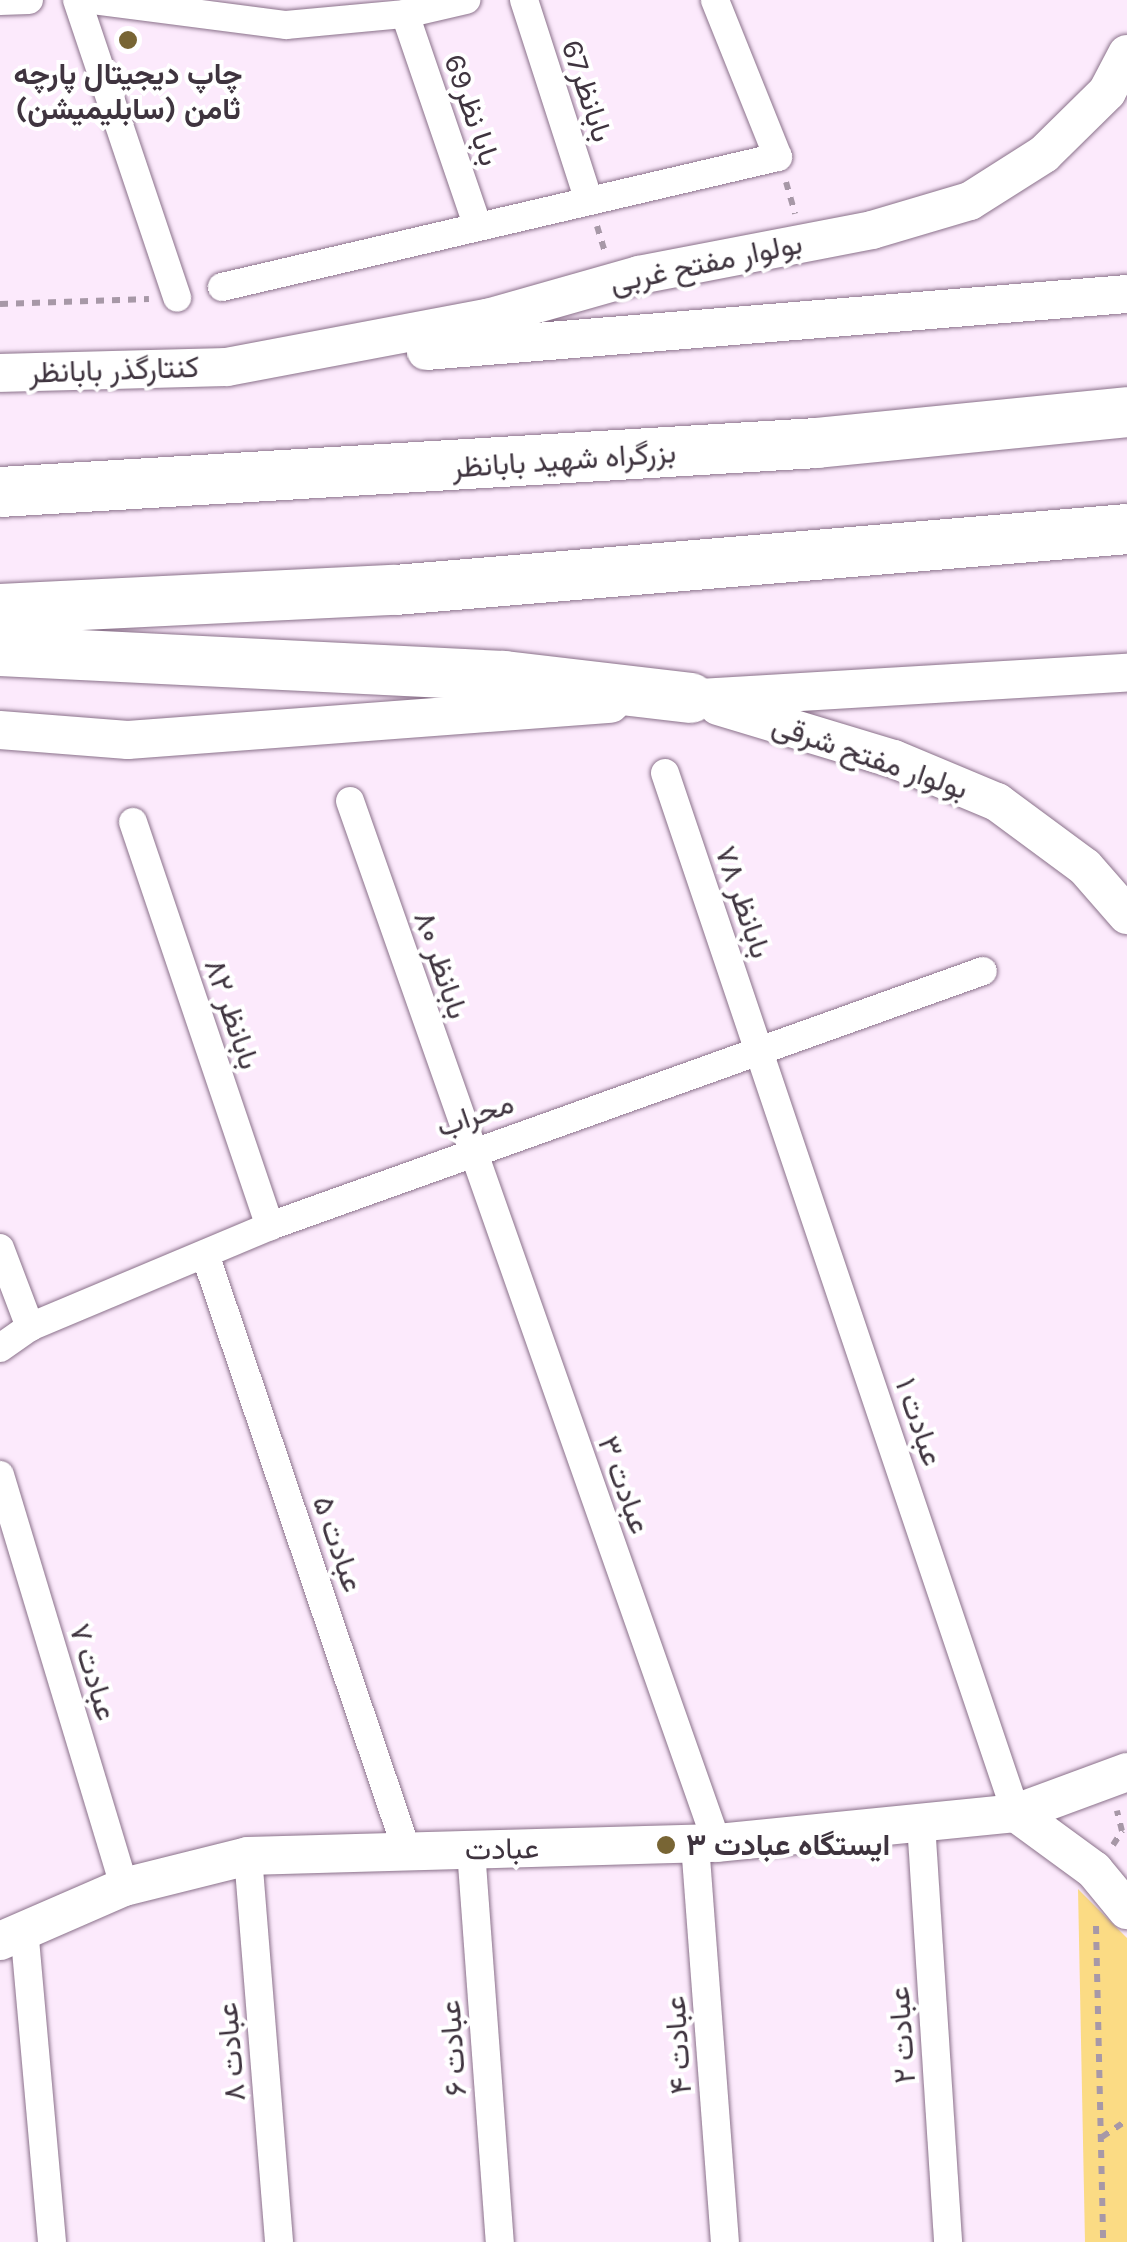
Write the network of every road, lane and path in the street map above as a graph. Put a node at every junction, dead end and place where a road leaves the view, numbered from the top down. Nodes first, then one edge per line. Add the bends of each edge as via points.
1 (30, 0) edge
2 (77, 0) edge
3 (93, 0) edge
4 (466, 0) edge
5 (524, 0) edge
6 (715, 0) edge
7 (0, 2) edge
8 (405, 14) junction
9 (1127, 54) edge
10 (778, 157) junction
11 (589, 201) junction
12 (478, 227) junction
13 (803, 243) junction
14 (614, 282) junction
15 (222, 287) dead end
16 (1127, 294) edge
17 (177, 298) joint
18 (0, 304) edge
19 (227, 366) junction
20 (0, 373) edge
21 (0, 389) edge
22 (1127, 412) edge
23 (0, 492) edge
24 (1127, 529) edge
25 (0, 609) edge
26 (0, 651) edge
27 (1127, 673) edge
28 (692, 698) junction
29 (0, 730) edge
30 (128, 740) junction
31 (0, 747) edge
32 (665, 774) dead end
33 (350, 801) dead end
34 (132, 822) dead end
35 (1127, 916) edge
36 (983, 971) dead end
37 (760, 1052) junction
38 (471, 1150) junction
39 (270, 1226) junction
40 (0, 1248) edge
41 (206, 1258) junction
42 (30, 1327) junction
43 (0, 1348) edge
44 (0, 1475) edge
45 (1118, 1776) edge
46 (1016, 1813) junction
47 (921, 1823) junction
48 (1125, 1831) edge
49 (706, 1844) junction
50 (471, 1850) junction
51 (408, 1851) junction
52 (248, 1856) junction
53 (1094, 1870) junction
54 (124, 1887) junction
55 (1127, 1910) edge
56 (12, 1934) edge
57 (1127, 2120) edge
58 (1101, 2137) junction
59 (52, 2242) edge
60 (280, 2242) edge
61 (500, 2242) edge
62 (725, 2242) edge
63 (948, 2242) edge
64 (1103, 2242) edge

1 - 7 street
2 - 17 street
3 - 8 street via 286,25
4 - 8 street
5 - 11 street, بابانظر67
6 - 10 street
8 - 12 street, بابا نظر69
9 - 13 main road, بولوار مفتح غربی via 1106,92 1044,154 970,200
10 - 11 street
10 - 13 path
11 - 12 street
11 - 14 path
12 - 15 street
13 - 14 main road, بولوار مفتح غربی
14 - 19 main road, بولوار مفتح غربی via 487,318
16 - 19 main road
17 - 18 path
19 - 20 main road, کنتارگذر بابانظر
19 - 21 main road
22 - 23 highway, بزرگراه شهید بابانظر via 817,443
24 - 25 highway via 395,590
26 - 28 highway via 504,676
27 - 28 main road
28 - 30 main road
28 - 35 main road, بولوار مفتح شرقی via 894,759 997,802 1085,868
29 - 30 main road
30 - 31 main road
32 - 37 street, بابانظر ۷۸
33 - 38 street, بابانظر ۸۰
34 - 39 street, بابانظر ۸۲
36 - 37 street, محراب
37 - 38 street, محراب
37 - 46 street, عبادت ۱
38 - 39 street, محراب
38 - 49 street, عبادت ۳
39 - 41 street, محراب
40 - 42 street
41 - 42 street, محراب
41 - 51 street, عبادت ۵
42 - 43 street, محراب
44 - 54 street, عبادت ۷
45 - 46 main road, عبادت
45 - 48 path
46 - 47 main road, عبادت
46 - 53 main road
47 - 49 main road, عبادت
47 - 63 street, عبادت ۲
48 - 53 path
49 - 50 main road, عبادت
49 - 62 street, عبادت ۴
50 - 51 main road, عبادت
50 - 61 street, عبادت ۶
51 - 52 main road, عبادت
52 - 54 main road, عبادت
52 - 60 street, عبادت ۸
53 - 55 main road
53 - 58 path
54 - 56 main road, عبادت
56 - 59 street
57 - 58 path
58 - 64 path

